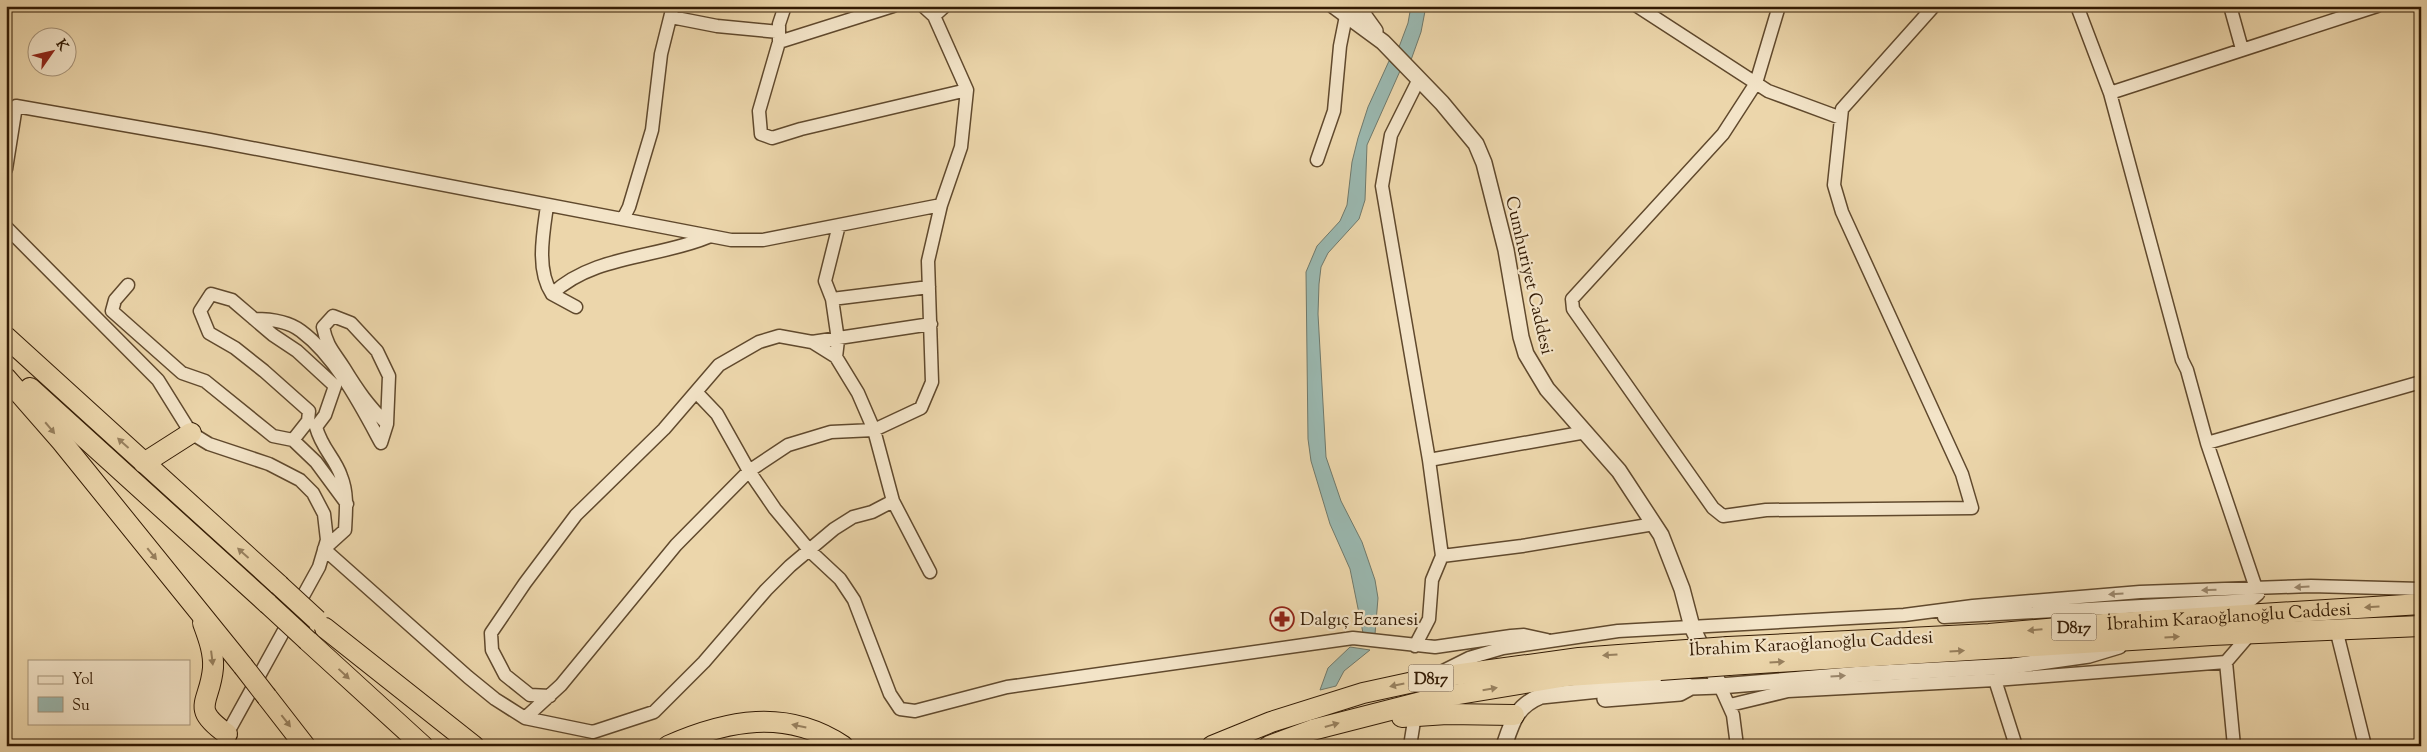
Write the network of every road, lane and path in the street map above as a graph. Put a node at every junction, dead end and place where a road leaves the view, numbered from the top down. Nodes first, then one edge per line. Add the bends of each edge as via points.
1 (785, 6) edge
2 (893, 6) edge
3 (923, 6) edge
4 (946, 6) edge
5 (1334, 6) edge
6 (1637, 6) edge
7 (1779, 6) edge
8 (1934, 6) edge
9 (2077, 6) edge
10 (2230, 6) edge
11 (2377, 6) edge
12 (1352, 11) edge
13 (672, 12) edge
14 (934, 16) junction
15 (779, 37) junction
16 (2242, 49) junction
17 (1419, 79) junction
18 (1756, 83) junction
19 (968, 90) junction
20 (2110, 93) junction
21 (1841, 118) junction
22 (1317, 160) dead end
23 (6, 169) edge
24 (941, 205) junction
25 (547, 206) junction
26 (624, 219) junction
27 (839, 225) junction
28 (6, 227) edge
29 (708, 237) junction
30 (128, 285) dead end
31 (929, 286) junction
32 (552, 294) junction
33 (832, 299) junction
34 (576, 307) dead end
35 (254, 319) junction
36 (931, 324) junction
37 (6, 337) edge
38 (838, 340) junction
39 (812, 342) junction
40 (836, 357) junction
41 (6, 367) edge
42 (6, 378) edge
43 (2421, 382) edge
44 (697, 393) junction
45 (387, 424) junction
46 (874, 430) junction
47 (1586, 432) junction
48 (191, 433) junction
49 (293, 440) junction
50 (2207, 443) junction
51 (1429, 460) junction
52 (144, 463) junction
53 (749, 471) junction
54 (893, 501) junction
55 (347, 504) junction
56 (1654, 524) junction
57 (324, 549) junction
58 (810, 551) junction
59 (1442, 556) junction
60 (930, 572) dead end
61 (2258, 588) junction
62 (2421, 589) edge
63 (2421, 604) edge
64 (199, 611) junction
65 (321, 624) junction
66 (2421, 626) edge
67 (1692, 627) junction
68 (2336, 629) junction
69 (2250, 634) junction
70 (2145, 639) junction
71 (1547, 640) junction
72 (1415, 646) junction
73 (1728, 656) junction
74 (1659, 661) junction
75 (2226, 662) junction
76 (1432, 678) junction
77 (1995, 680) junction
78 (1720, 686) junction
79 (550, 696) junction
80 (1730, 706) junction
81 (1519, 711) junction
82 (1415, 715) junction
83 (1360, 717) junction
84 (525, 718) junction
85 (227, 734) joint
86 (305, 746) edge
87 (422, 746) edge
88 (454, 746) edge
89 (474, 746) edge
90 (668, 746) edge
91 (843, 746) edge
92 (1212, 746) edge
93 (1269, 746) edge
94 (1410, 746) edge
95 (1504, 746) edge
96 (1737, 746) edge
97 (2016, 746) edge
98 (2234, 746) edge
99 (2366, 746) edge

1 - 15 street
2 - 15 street
3 - 14 street
4 - 14 street
5 - 12 street
6 - 18 street
7 - 18 street
8 - 21 street via 1842,109
9 - 20 street
10 - 16 street
11 - 16 street
12 - 17 street, Cumhuriyet Caddesi
12 - 22 street via 1340,46 1334,111
13 - 15 street via 717,26
13 - 26 street via 661,54 652,130
14 - 19 street
15 - 19 street via 759,111 761,134 772,138
16 - 20 street
17 - 47 street, Cumhuriyet Caddesi via 1481,153 1506,250 1526,354 1547,389
17 - 51 street via 1391,134 1382,186
18 - 21 street via 1768,91
18 - 21 street via 1723,134 1572,299 1573,309 1713,508 1723,516 1766,510 1972,508 1962,474 1842,212 1834,185
19 - 24 street via 961,147
20 - 50 street
23 - 25 street via 16,106
24 - 27 street
24 - 31 street via 928,261
25 - 26 street
25 - 32 street via 542,255 545,284
26 - 29 street
27 - 29 street via 763,240
27 - 33 street via 825,281
28 - 48 street via 158,380
29 - 32 street via 690,245 583,272
30 - 49 street via 115,300 112,311 182,373 206,381 273,436
31 - 33 street
31 - 36 street
32 - 34 street
33 - 38 street
35 - 45 street via 276,320 300,330 325,354 360,404 381,443
35 - 49 street via 232,300 211,294 200,312 209,333 235,348 309,411 308,421
35 - 55 street via 297,351 335,386 325,415 316,427 320,443 341,475
36 - 38 street
36 - 46 street via 932,382 921,408
52 -> 37 highway
38 - 39 street
38 - 40 street
39 - 40 street
39 - 44 street via 779,336 759,342 719,365
40 - 46 street via 858,393
41 -> 87 highway, bridge
42 -> 64 highway
43 - 50 street
44 - 53 street via 718,414
44 - 79 street via 576,516 491,633 492,650 505,675 530,695
45 - 45 street via 389,376 377,352 351,323 333,316 323,327 332,353 364,401
46 - 53 street via 832,432 788,445
46 - 54 street
47 - 51 street
47 - 56 street, Cumhuriyet Caddesi via 1619,471
48 - 52 highway
48 - 57 street via 209,444 269,464 300,480 313,493 324,514 327,540
49 - 55 street via 316,462
50 - 61 street
51 - 59 street
65 -> 52 highway, bridge
53 - 58 street
53 - 79 street via 676,545
54 - 58 street via 853,517
54 - 60 street
55 - 57 street via 345,530
56 - 59 street
56 - 67 street, Cumhuriyet Caddesi via 1670,553
57 - 84 street via 494,699
57 - 85 street via 320,567
58 - 72 street via 840,579 854,600 890,694 900,709 915,711 1007,686 1353,638
58 - 84 street via 766,590 704,662 654,712 593,732
59 - 72 street via 1432,580 1429,619
62 -> 61 street
61 - 67 street via 2256,598 2251,600 2092,603 1954,617 1904,615
63 -> 73 highway, İbrahim Karaoğlanoğlu Caddesi / D817 via 2104,624
64 -> 85 highway via 210,644 213,667 203,706 206,716
64 -> 86 highway, bridge
65 - 88 highway
65 - 89 highway
66 - 68 highway, İbrahim Karaoğlanoğlu Caddesi / D817
67 - 71 street via 1618,631
67 - 78 street, Cumhuriyet Caddesi
68 - 69 highway, İbrahim Karaoğlanoğlu Caddesi / D817
68 - 99 street
70 -> 69 highway, İbrahim Karaoğlanoğlu Caddesi / D817
69 - 75 street
73 -> 70 highway, İbrahim Karaoğlanoğlu Caddesi / D817
78 -> 70 street via 2021,665 2089,655
71 - 72 street via 1524,635 1435,647
71 - 76 street via 1469,658
73 - 74 highway, İbrahim Karaoğlanoğlu Caddesi / D817, bridge
74 -> 76 highway, İbrahim Karaoğlanoğlu Caddesi / D817 via 1579,658
83 -> 74 highway, İbrahim Karaoğlanoğlu Caddesi / D817 via 1441,697
75 - 77 street
75 - 98 street
76 -> 92 highway, İbrahim Karaoğlanoğlu Caddesi / D817 via 1363,693 1271,722
77 - 80 street via 1788,691
77 - 97 street
78 - 80 street
78 - 81 street via 1691,687 1680,693 1558,703
79 - 84 street
80 - 96 street
81 - 82 highway
81 - 95 street
82 - 83 highway via 1375,720
82 - 94 street
93 -> 83 highway, İbrahim Karaoğlanoğlu Caddesi / D817
91 -> 90 highway via 810,728 776,721 714,728

